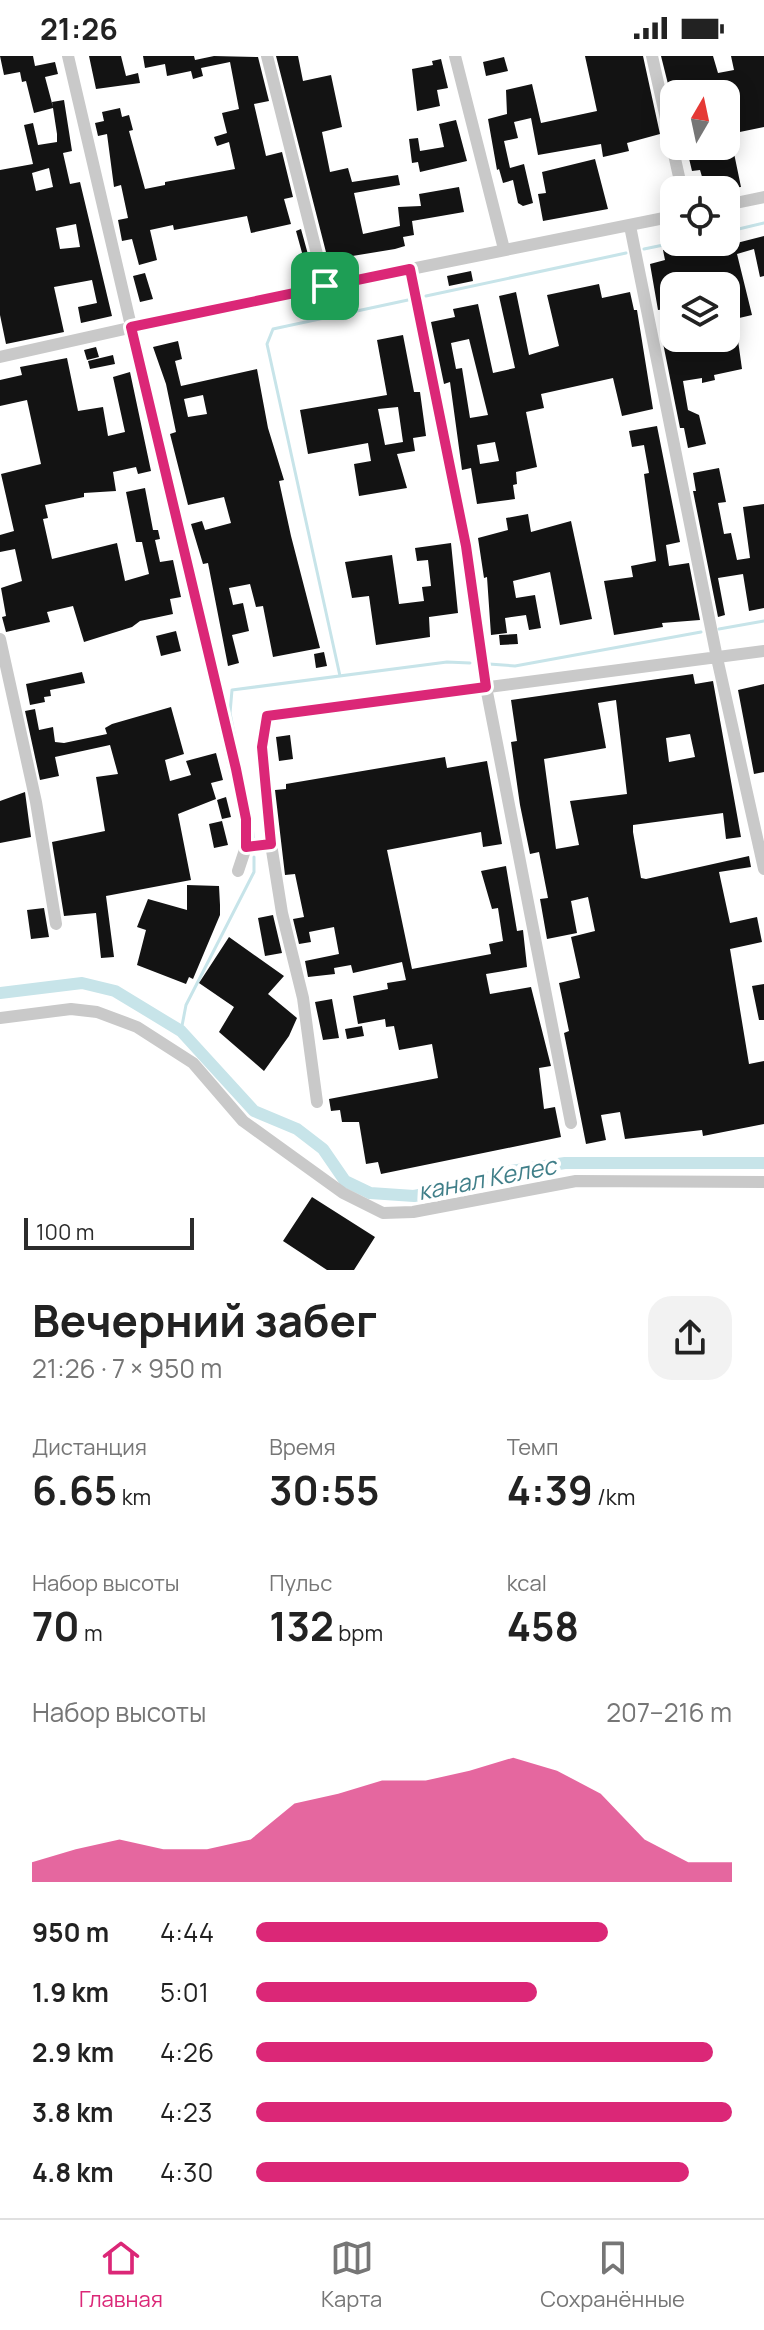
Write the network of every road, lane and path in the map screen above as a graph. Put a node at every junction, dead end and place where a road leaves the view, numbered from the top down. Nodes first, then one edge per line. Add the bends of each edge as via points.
1 (68, 56) edge
2 (267, 56) edge
3 (455, 56) edge
4 (652, 56) edge
5 (679, 176) edge
6 (764, 197) edge
7 (740, 202) edge
8 (660, 219) edge
9 (630, 226) junction
10 (504, 249) junction
11 (410, 269) junction
12 (325, 286) junction
13 (131, 327) junction
14 (0, 357) edge
15 (0, 639) edge
16 (764, 651) edge
17 (717, 658) junction
18 (486, 687) junction
19 (271, 844) junction
20 (246, 847) junction
21 (764, 869) edge
22 (238, 871) dead end
23 (56, 924) dead end
24 (0, 1018) edge
25 (317, 1102) dead end
26 (571, 1123) dead end
27 (764, 1182) edge

1 - 13 street
2 - 12 street
3 - 10 street
4 - 5 street
6 - 7 street
8 - 9 street
9 - 10 street
9 - 17 street
10 - 11 street
11 - 12 street
11 - 18 street via 466,546
12 - 13 street
13 - 14 street
13 - 20 street via 236,769
15 - 23 street
16 - 17 street
17 - 18 street
17 - 21 street
18 - 19 street via 267,716 262,747
18 - 26 street
19 - 20 street
19 - 25 street via 303,998
20 - 22 street
24 - 27 street via 71,1009 137,1027 193,1063 243,1121 343,1193 383,1213 576,1181

